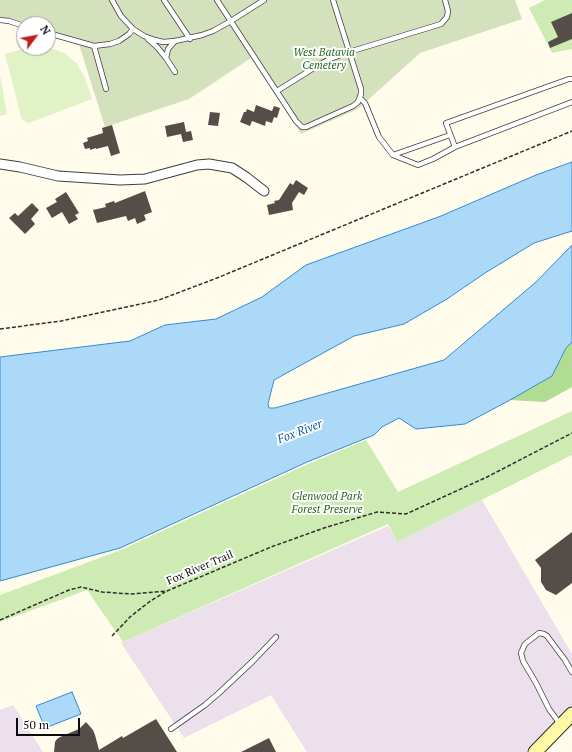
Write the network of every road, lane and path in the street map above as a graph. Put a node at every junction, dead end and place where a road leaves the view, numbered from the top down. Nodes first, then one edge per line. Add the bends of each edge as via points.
1 (112, 0) edge
2 (164, 0) edge
3 (217, 0) edge
4 (264, 0) edge
5 (332, 0) edge
6 (445, 0) edge
7 (0, 20) edge
8 (231, 21) junction
9 (16, 23) edge
10 (133, 29) junction
11 (56, 35) edge
12 (144, 36) junction
13 (190, 38) junction
14 (175, 41) junction
15 (94, 46) junction
16 (349, 52) junction
17 (166, 58) junction
18 (175, 72) dead end
19 (572, 79) edge
20 (106, 89) dead end
21 (277, 91) junction
22 (360, 98) junction
23 (572, 102) edge
24 (572, 131) edge
25 (450, 135) junction
26 (454, 147) junction
27 (393, 156) junction
28 (0, 164) edge
29 (264, 191) dead end
30 (0, 329) edge
31 (572, 434) edge
32 (167, 591) junction
33 (0, 620) edge
34 (112, 636) dead end
35 (276, 637) dead end
36 (572, 672) edge
37 (568, 719) edge
38 (171, 729) dead end
39 (535, 752) edge

1 - 10 lane via 121,16
2 - 13 lane
3 - 8 lane
4 - 8 lane
5 - 16 lane
6 - 16 lane via 448,11 441,24
7 - 9 lane
8 - 13 lane via 202,36
8 - 21 lane
10 - 12 lane
10 - 15 lane via 119,41
11 - 15 lane
12 - 14 lane via 163,42
12 - 17 lane
13 - 14 lane
14 - 17 lane via 168,49
15 - 20 lane
16 - 21 lane via 316,66
16 - 22 lane via 361,89
17 - 18 lane
19 - 25 lane via 446,123
21 - 22 lane via 296,122 302,127 310,126 354,106
22 - 27 lane
23 - 26 lane
24 - 30 path via 159,300 61,321
25 - 26 lane
25 - 27 lane
26 - 27 lane via 418,165
28 - 29 street via 58,176 120,180 145,178 209,164 232,168
31 - 32 path, Fox River Trail via 406,514 377,512 324,528 271,547
32 - 33 path, Fox River Trail via 131,594 102,592 81,587
32 - 34 path via 130,617
35 - 38 lane via 214,697
36 - 37 lane via 544,634 539,633 525,644 521,653 523,661 549,709
37 - 39 main road

